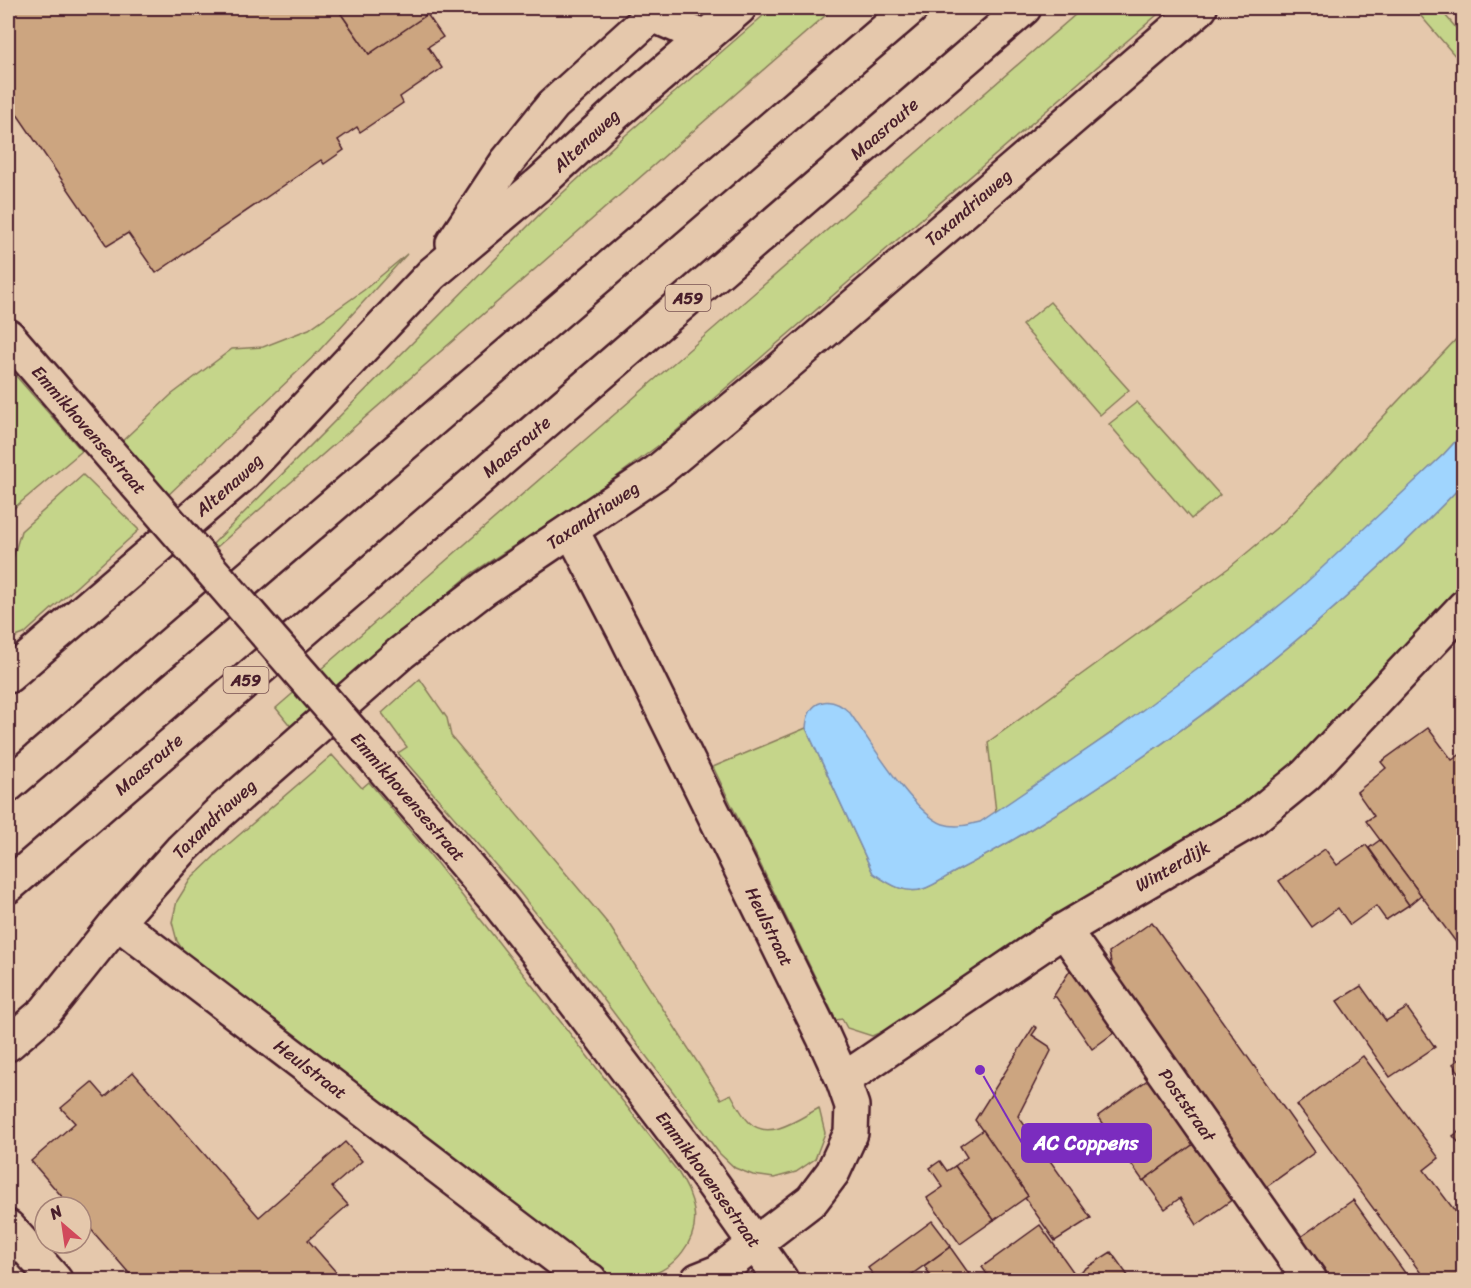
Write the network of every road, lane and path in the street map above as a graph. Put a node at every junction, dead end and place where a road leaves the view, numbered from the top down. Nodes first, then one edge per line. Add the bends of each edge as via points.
1 (739, 8) edge
2 (911, 8) edge
3 (1024, 8) edge
4 (1200, 8) edge
5 (653, 10) edge
6 (702, 23) edge
7 (432, 274) junction
8 (8, 336) edge
9 (572, 531) junction
10 (1464, 607) edge
11 (8, 676) edge
12 (8, 786) edge
13 (8, 886) edge
14 (117, 922) junction
15 (1064, 930) junction
16 (8, 1044) edge
17 (843, 1080) junction
18 (8, 1227) edge
19 (755, 1244) junction
20 (55, 1281) edge
21 (590, 1281) edge
22 (698, 1281) edge
23 (781, 1281) edge
24 (1310, 1281) edge

1 - 6 main road, Altenaweg
2 - 12 main road
3 - 13 main road, Maasroute / A59
4 - 9 main road, Taxandriaweg via 782,368 657,472
5 - 6 main road
5 - 7 main road, Altenaweg via 553,105 506,164
6 - 7 main road, Altenaweg via 616,113
7 - 11 main road, Altenaweg via 243,474
8 - 19 main road, Emmikhovensestraat, bridge via 496,900
9 - 14 main road, Taxandriaweg via 484,588 401,653 219,813
9 - 17 main road, Heulstraat
10 - 15 main road, Winterdijk via 1306,775 1251,820
14 - 16 main road, Taxandriaweg via 45,1012
14 - 21 main road, Heulstraat
15 - 17 main road, Winterdijk
15 - 24 main road, Poststraat
17 - 19 main road, Heulstraat via 852,1106 851,1133 833,1172 812,1200
18 - 20 main road
19 - 22 main road, Heulstraat via 718,1272
19 - 23 main road, Emmikhovensestraat

